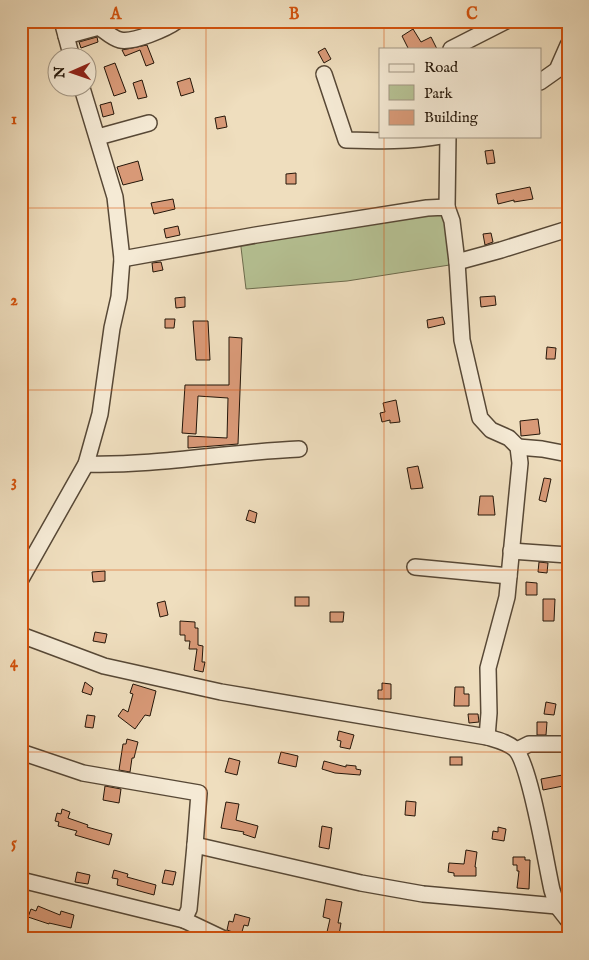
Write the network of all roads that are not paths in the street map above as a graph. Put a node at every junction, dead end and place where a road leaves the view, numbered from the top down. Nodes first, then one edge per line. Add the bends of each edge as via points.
1 (62, 21) edge
2 (177, 21) edge
3 (506, 21) edge
4 (66, 36) junction
5 (568, 45) edge
6 (69, 48) edge
7 (453, 48) edge
8 (562, 72) edge
9 (324, 74) dead end
10 (542, 81) edge
11 (85, 98) edge
12 (149, 123) dead end
13 (98, 137) junction
14 (431, 138) edge
15 (448, 138) edge
16 (447, 207) junction
17 (568, 229) edge
18 (122, 259) junction
19 (457, 262) junction
20 (518, 447) junction
21 (300, 449) dead end
22 (568, 454) edge
23 (86, 464) junction
24 (511, 551) junction
25 (568, 555) edge
26 (415, 567) dead end
27 (509, 576) junction
28 (21, 579) edge
29 (21, 636) edge
30 (488, 737) junction
31 (568, 744) edge
32 (517, 750) junction
33 (21, 752) edge
34 (196, 845) junction
35 (21, 880) edge
36 (557, 906) junction
37 (184, 920) junction
38 (568, 920) edge
39 (224, 939) edge

1 - 4 street
2 - 4 street via 167,28 126,41 99,27
3 - 7 street
4 - 6 street
5 - 8 street
8 - 10 street
9 - 14 street via 346,140
11 - 13 street
12 - 13 street
13 - 18 street via 116,197
15 - 16 street
16 - 18 street via 256,235
16 - 19 street
17 - 19 street
18 - 23 street via 100,414
19 - 20 street via 462,340 480,418 491,430 509,438
20 - 22 street
20 - 24 street via 520,463
21 - 23 street via 149,463
23 - 28 street
24 - 25 street
24 - 27 street
26 - 27 street
27 - 30 street via 507,597 488,668
29 - 30 street via 104,666 221,692
30 - 32 street
31 - 32 street via 529,744
32 - 36 street via 527,771
33 - 34 street via 83,773 199,793
34 - 36 street via 423,894
34 - 37 street via 190,909
35 - 37 street
36 - 38 street
37 - 39 street

